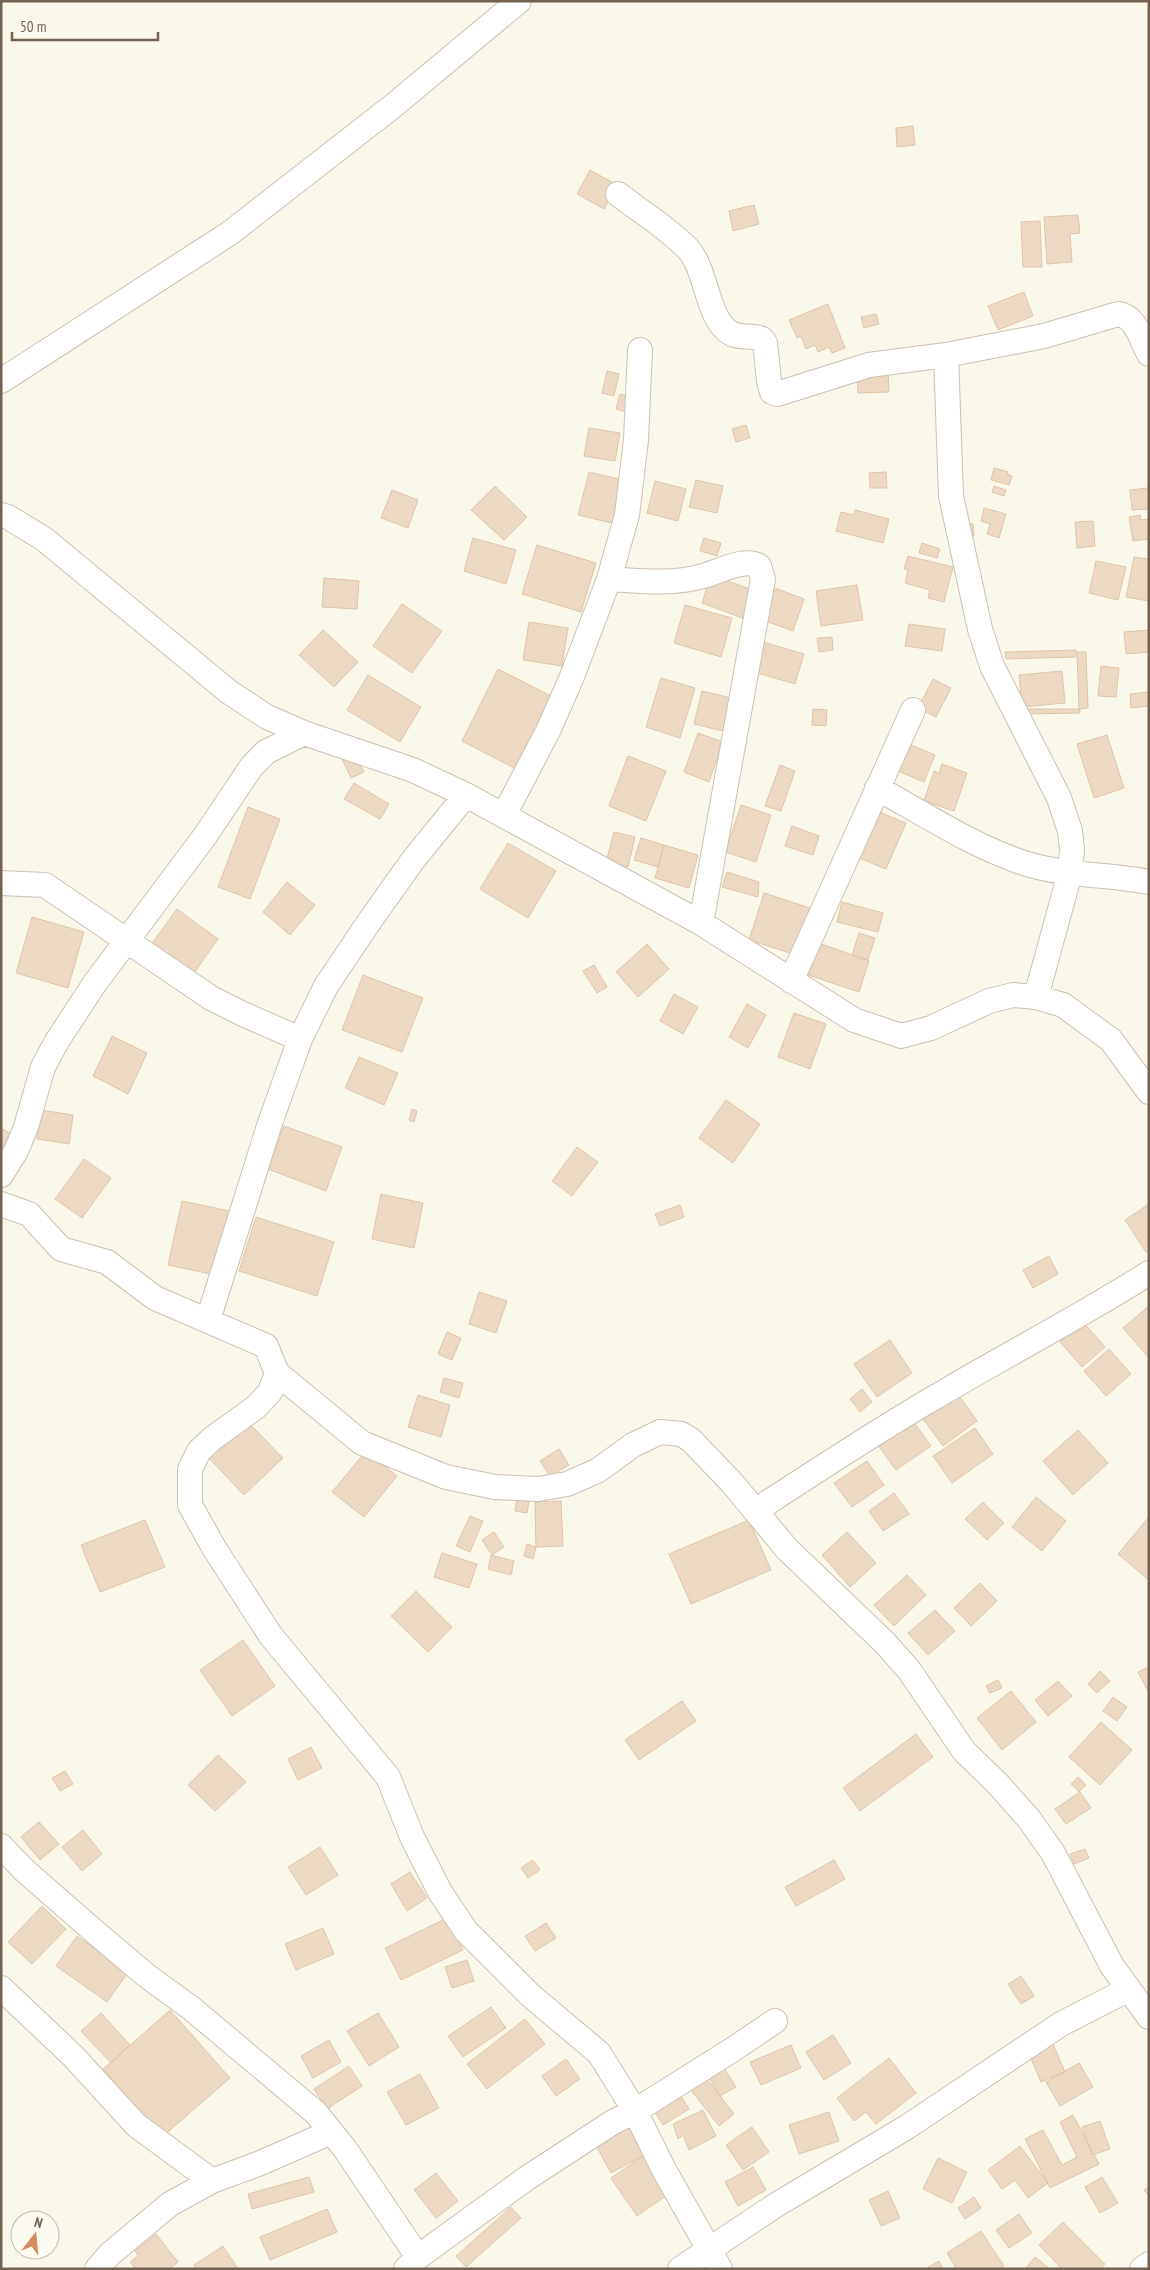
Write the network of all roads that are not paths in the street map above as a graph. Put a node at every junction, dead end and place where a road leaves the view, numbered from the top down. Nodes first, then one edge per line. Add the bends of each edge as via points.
1 (520, 1) edge
2 (618, 194) dead end
3 (640, 350) dead end
4 (1149, 354) edge
5 (946, 355) junction
6 (1, 381) edge
7 (1, 515) edge
8 (609, 579) junction
9 (913, 710) dead end
10 (304, 733) junction
11 (877, 788) junction
12 (466, 795) junction
13 (504, 815) junction
14 (1070, 873) junction
15 (1149, 882) edge
16 (1, 883) edge
17 (701, 923) junction
18 (127, 942) junction
19 (791, 981) junction
20 (1036, 997) junction
21 (300, 1039) junction
22 (1149, 1092) edge
23 (1, 1176) edge
24 (1, 1204) edge
25 (1149, 1272) edge
26 (208, 1320) junction
27 (277, 1373) junction
28 (755, 1510) junction
29 (1, 1846) edge
30 (1, 1988) edge
31 (1140, 1998) edge
32 (775, 2021) dead end
33 (635, 2111) junction
34 (331, 2132) junction
35 (212, 2181) junction
36 (710, 2248) junction
37 (412, 2263) edge
38 (1149, 2264) edge
39 (97, 2269) edge
40 (680, 2269) edge
41 (720, 2269) edge
42 (1142, 2269) edge

1 - 6 street via 393,106 230,232
2 - 5 street via 688,250 703,277 721,323 732,334 762,338 769,381 772,392 776,394 869,365
3 - 8 street via 636,440 627,515
4 - 5 street via 1131,319 1118,314 1044,336
5 - 14 street via 951,496 968,581 992,666 1058,798 1071,840
7 - 10 street via 44,539 229,692 267,717
8 - 13 street via 572,679
8 - 17 street via 656,582 700,577 750,564 759,566 762,571
9 - 11 street
10 - 12 street via 413,770
10 - 18 street via 266,752 252,766
11 - 14 street via 979,845 1029,864
11 - 19 street
12 - 13 street
12 - 21 street via 413,860 369,922 326,986
13 - 17 street
14 - 15 street
14 - 20 street
16 - 18 street via 44,885
17 - 19 street
18 - 21 street via 212,998
18 - 23 street via 95,982 43,1067 26,1127
19 - 20 street via 854,1020 901,1036 931,1028 989,1001 1013,996
20 - 22 street via 1063,1006 1111,1040
21 - 26 street
24 - 26 street via 29,1214 61,1249 107,1262 155,1298
25 - 28 street via 1097,1306 932,1398
26 - 27 street via 266,1346
27 - 28 street via 362,1443 446,1477 495,1487 538,1489 567,1484 597,1471 633,1445 660,1432 681,1434 701,1450
27 - 33 street via 270,1392 256,1407 199,1451 190,1469 190,1505 271,1636 388,1777 412,1838 440,1892 466,1930 530,1995 599,2053
28 - 31 street via 788,1549 885,1643 936,1708 964,1751 1029,1819 1053,1853 1103,1951
29 - 34 street via 139,1970 191,2008 293,2092
30 - 35 street via 73,2056 136,2125
31 - 36 street via 1061,2024 907,2127 827,2173
32 - 33 street
33 - 36 street via 663,2168
33 - 37 street via 527,2178
34 - 35 street
34 - 37 street via 345,2149
35 - 39 street via 170,2204 110,2254
36 - 40 street
36 - 41 street
38 - 42 street

